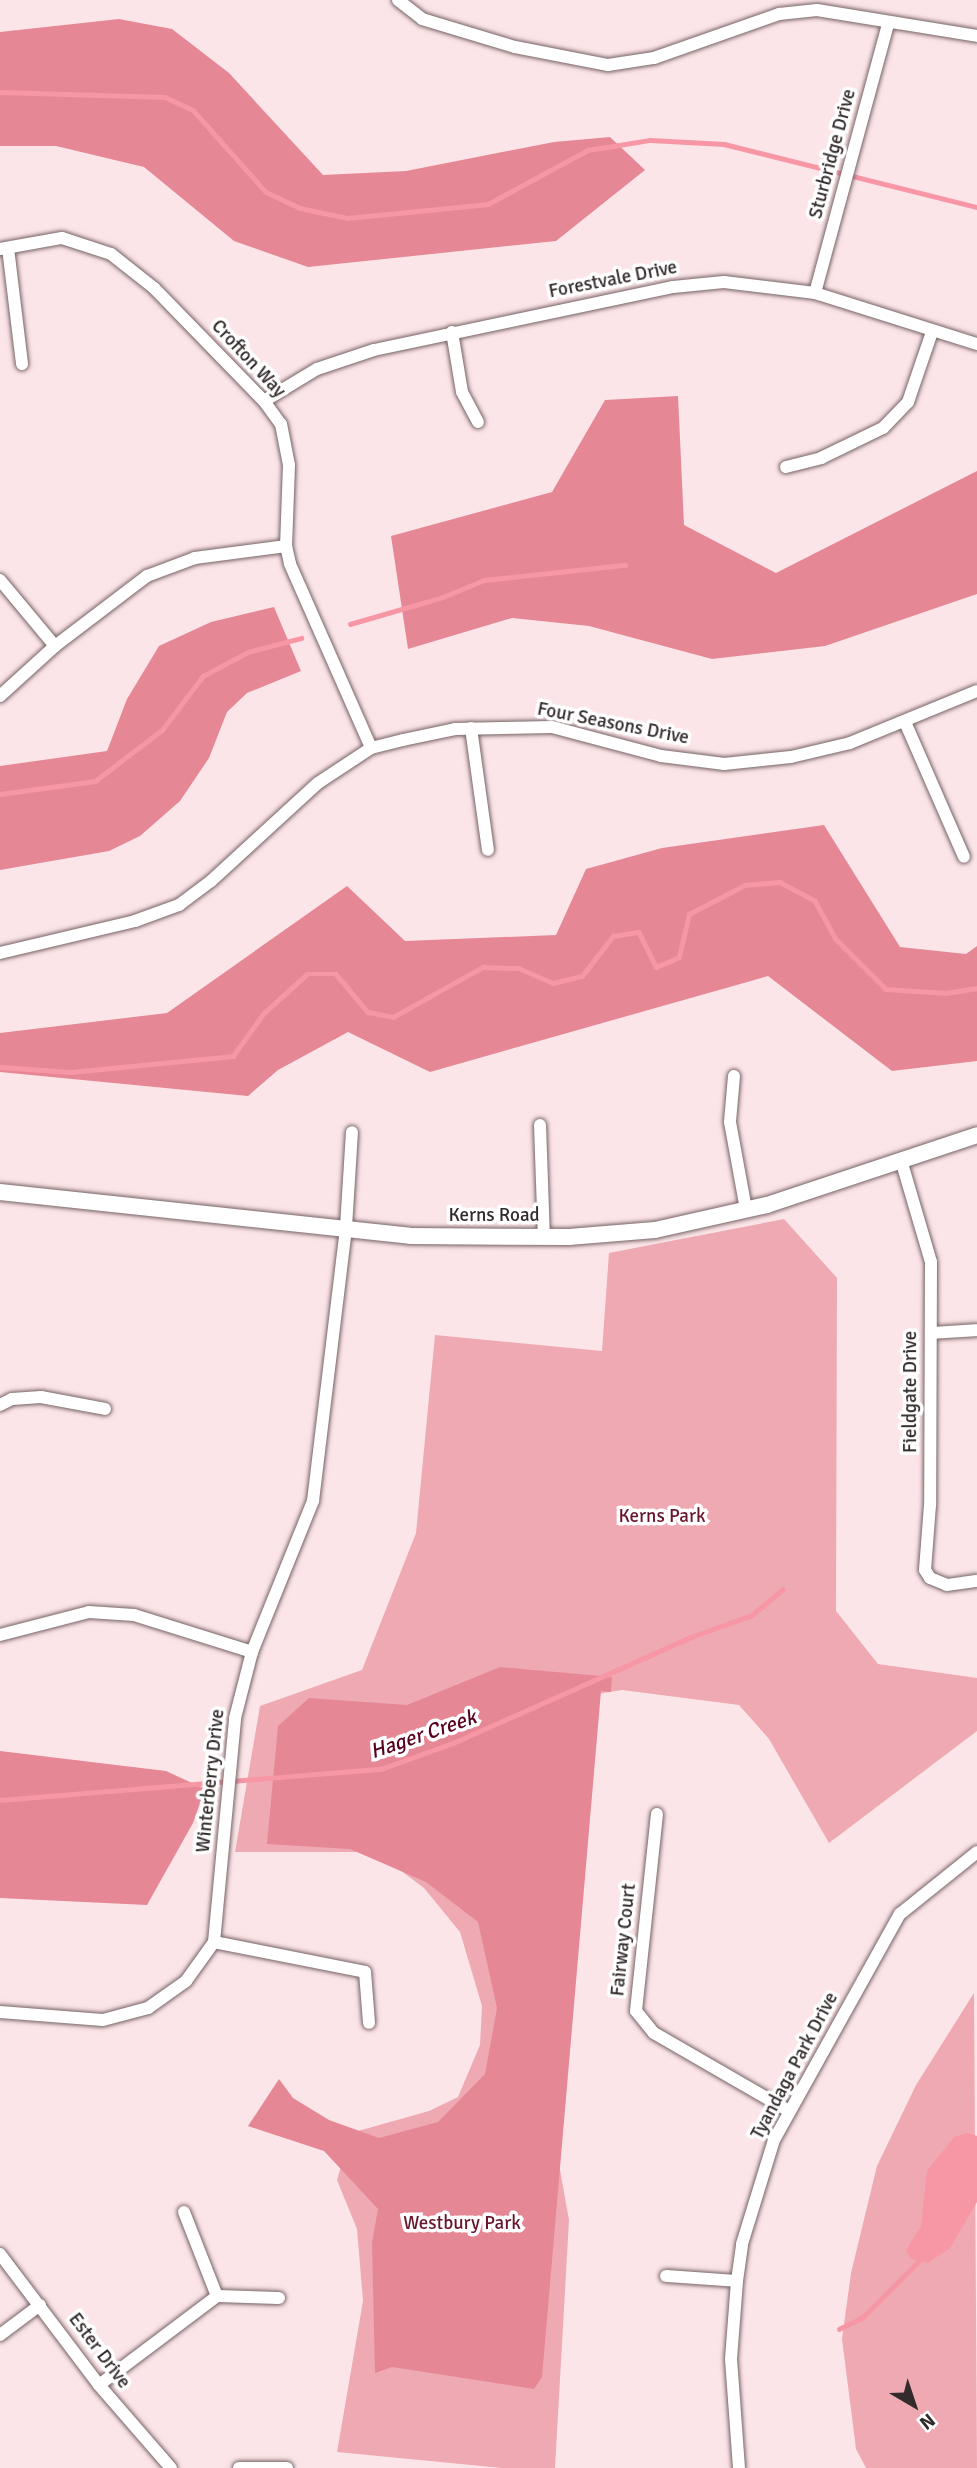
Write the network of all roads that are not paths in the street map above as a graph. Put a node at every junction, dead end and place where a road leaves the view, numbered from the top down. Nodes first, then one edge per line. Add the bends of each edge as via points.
1 (398, 0) edge
2 (888, 25) junction
3 (977, 36) edge
4 (4, 249) edge
5 (815, 293) junction
6 (452, 332) junction
7 (932, 332) junction
8 (977, 344) edge
9 (22, 364) dead end
10 (264, 401) junction
11 (478, 422) dead end
12 (786, 467) dead end
13 (286, 546) junction
14 (0, 580) edge
15 (55, 646) junction
16 (977, 691) edge
17 (0, 695) edge
18 (905, 722) junction
19 (471, 728) junction
20 (371, 748) junction
21 (488, 850) dead end
22 (964, 858) dead end
23 (0, 953) edge
24 (734, 1076) dead end
25 (540, 1125) dead end
26 (352, 1132) dead end
27 (977, 1135) edge
28 (901, 1160) junction
29 (0, 1192) edge
30 (746, 1209) junction
31 (346, 1227) junction
32 (544, 1237) junction
33 (977, 1329) edge
34 (931, 1333) junction
35 (0, 1405) edge
36 (105, 1409) dead end
37 (977, 1581) edge
38 (0, 1636) edge
39 (252, 1652) junction
40 (657, 1814) dead end
41 (977, 1852) edge
42 (214, 1941) junction
43 (0, 2012) edge
44 (369, 2023) dead end
45 (789, 2111) junction
46 (184, 2212) dead end
47 (0, 2254) edge
48 (666, 2276) dead end
49 (737, 2281) junction
50 (217, 2297) junction
51 (279, 2298) dead end
52 (40, 2305) junction
53 (0, 2335) edge
54 (99, 2385) junction
55 (171, 2468) edge
56 (239, 2468) edge
57 (287, 2468) edge
58 (739, 2468) edge

1 - 2 street via 422,19 515,47 608,65 654,58 779,14 817,10
2 - 3 street
2 - 5 street, Sturbridge Drive
4 - 9 street
4 - 10 street, Crofton Way via 62,238 111,254 154,288
5 - 6 street, Forestvale Drive via 724,282 673,287
5 - 7 street, Forestvale Drive
6 - 10 street, Forestvale Drive via 317,369
6 - 11 street via 463,392
7 - 8 street, Forestvale Drive
7 - 12 street via 908,402 883,428 821,458
10 - 13 street, Crofton Way via 281,424 289,464
13 - 15 street via 195,558 147,576
13 - 20 street, Crofton Way via 312,622
14 - 15 street
15 - 17 street
16 - 18 street, Four Seasons Drive
18 - 19 street, Four Seasons Drive via 850,743 791,757 724,764 661,756 552,727
18 - 22 street
19 - 20 street, Four Seasons Drive
19 - 21 street
20 - 23 street, Four Seasons Drive via 318,783 179,905 135,921
24 - 30 street via 730,1122
25 - 32 street
26 - 31 street, Winterberry Drive
27 - 28 street, Kerns Road
28 - 30 street, Kerns Road
28 - 34 street, Fieldgate Drive via 931,1262
29 - 31 street, Kerns Road
30 - 32 street, Kerns Road via 655,1230
31 - 32 street, Kerns Road via 410,1236
31 - 39 street, Winterberry Drive via 313,1501
33 - 34 street
34 - 37 street, Fieldgate Drive via 925,1570 930,1578 947,1585
35 - 36 street via 41,1396
38 - 39 street via 89,1612 134,1615
39 - 42 street, Winterberry Drive via 235,1718
40 - 45 street, Fairway Court via 636,2011 654,2033
41 - 45 street, Tyandaga Park Drive via 900,1914
42 - 43 street, Winterberry Drive via 186,1981 148,2008 103,2020
42 - 44 street via 365,1972
45 - 49 street, Tyandaga Park Drive via 762,2173
46 - 50 street
47 - 52 street, Ester Drive
48 - 49 street
49 - 58 street, Tyandaga Park Drive via 731,2370
50 - 51 street
50 - 54 street
52 - 53 street
52 - 54 street, Ester Drive
54 - 55 street, Ester Drive
56 - 57 street

